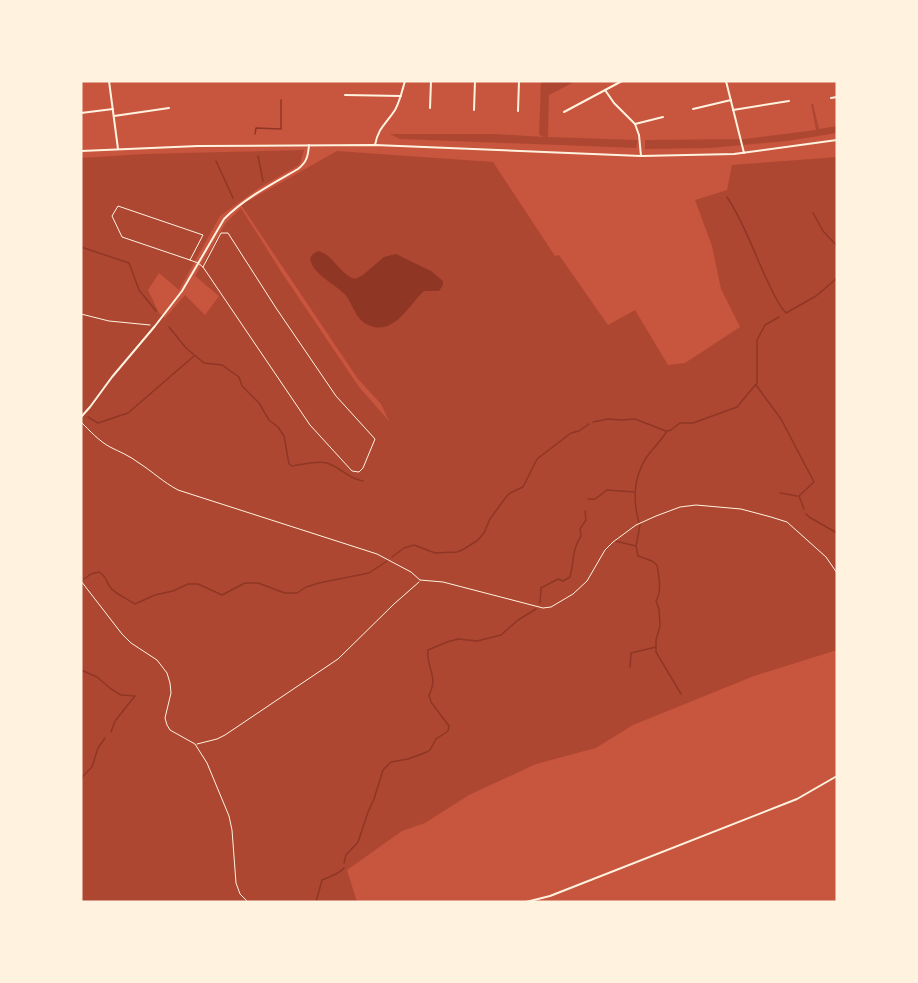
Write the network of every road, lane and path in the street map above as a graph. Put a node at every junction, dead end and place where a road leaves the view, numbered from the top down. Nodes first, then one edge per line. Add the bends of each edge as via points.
1 (110, 81) edge
2 (405, 81) edge
3 (431, 81) edge
4 (475, 81) edge
5 (519, 81) edge
6 (622, 81) edge
7 (726, 81) edge
8 (605, 90) junction
9 (345, 95) dead end
10 (401, 96) junction
11 (837, 97) edge
12 (831, 98) dead end
13 (730, 100) junction
14 (789, 101) dead end
15 (169, 108) dead end
16 (430, 108) dead end
17 (113, 109) junction
18 (693, 109) dead end
19 (474, 110) dead end
20 (733, 110) junction
21 (518, 111) dead end
22 (564, 112) dead end
23 (81, 113) edge
24 (114, 116) junction
25 (663, 117) dead end
26 (635, 124) junction
27 (837, 140) edge
28 (309, 145) junction
29 (375, 145) junction
30 (118, 149) junction
31 (81, 151) edge
32 (744, 153) junction
33 (641, 156) junction
34 (190, 260) junction
35 (198, 263) junction
36 (203, 267) junction
37 (81, 314) edge
38 (155, 326) junction
39 (81, 417) edge
40 (81, 422) edge
41 (837, 573) edge
42 (420, 580) junction
43 (81, 581) edge
44 (195, 744) junction
45 (837, 776) edge
46 (248, 902) edge
47 (526, 902) edge

1 - 17 street
2 - 10 street
3 - 16 street
4 - 19 street
5 - 21 street
6 - 8 street
7 - 13 street
8 - 22 street
8 - 26 street
9 - 10 street
10 - 29 street
11 - 12 street
13 - 18 street
13 - 20 street
14 - 20 street
15 - 24 street
17 - 23 street
17 - 24 street
20 - 32 street
24 - 30 street
25 - 26 street
26 - 33 street
27 - 32 street
28 - 29 street
28 - 30 street
28 - 35 street via 304,164 224,219
29 - 33 street
30 - 31 street
32 - 33 street
34 - 34 lane via 122,237 112,216 118,206 203,235
34 - 35 lane
35 - 36 lane
35 - 38 street
36 - 36 lane via 310,425 352,471 359,472 375,439 336,396 228,233 221,233
37 - 38 path
38 - 39 street
40 - 42 path via 100,440 178,490 377,554
41 - 42 path via 826,557 786,522 741,509 696,505 680,507 636,525 605,550 587,581 551,607
42 - 44 path via 338,659 225,735
43 - 44 path via 122,634 163,666 171,693 167,725
44 - 46 path via 226,806 236,883
45 - 47 street via 797,799

